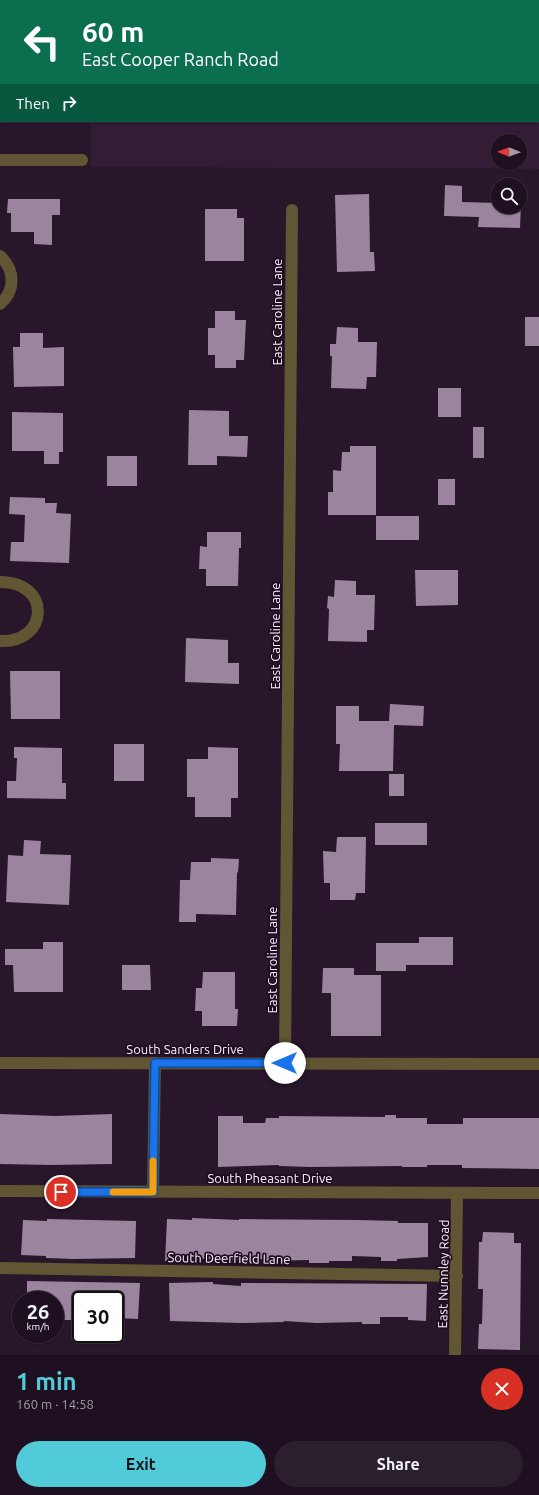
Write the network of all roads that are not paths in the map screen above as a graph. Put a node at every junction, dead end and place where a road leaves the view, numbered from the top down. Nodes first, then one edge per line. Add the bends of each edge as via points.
1 (0, 160) edge
2 (82, 160) dead end
3 (292, 210) dead end
4 (0, 256) edge
5 (0, 304) edge
6 (0, 582) edge
7 (0, 641) edge
8 (0, 1063) edge
9 (155, 1063) junction
10 (285, 1063) junction
11 (539, 1064) edge
12 (0, 1192) edge
13 (153, 1192) junction
14 (458, 1193) junction
15 (539, 1193) edge
16 (0, 1268) edge
17 (457, 1276) junction
18 (455, 1355) edge

1 - 2 street
3 - 10 street, East Caroline Lane
4 - 5 street via 11,270 12,280 11,289
6 - 7 street via 16,583 24,587 31,593 38,611 36,621 24,637
8 - 9 street, South Sanders Drive
9 - 10 street, South Sanders Drive
9 - 13 street
10 - 11 street, South Sanders Drive
12 - 13 street, South Pheasant Drive
13 - 14 street, South Pheasant Drive
14 - 15 street, South Pheasant Drive
14 - 17 street, East Nunnley Road
16 - 17 street, South Deerfield Lane
17 - 18 street, East Nunnley Road

